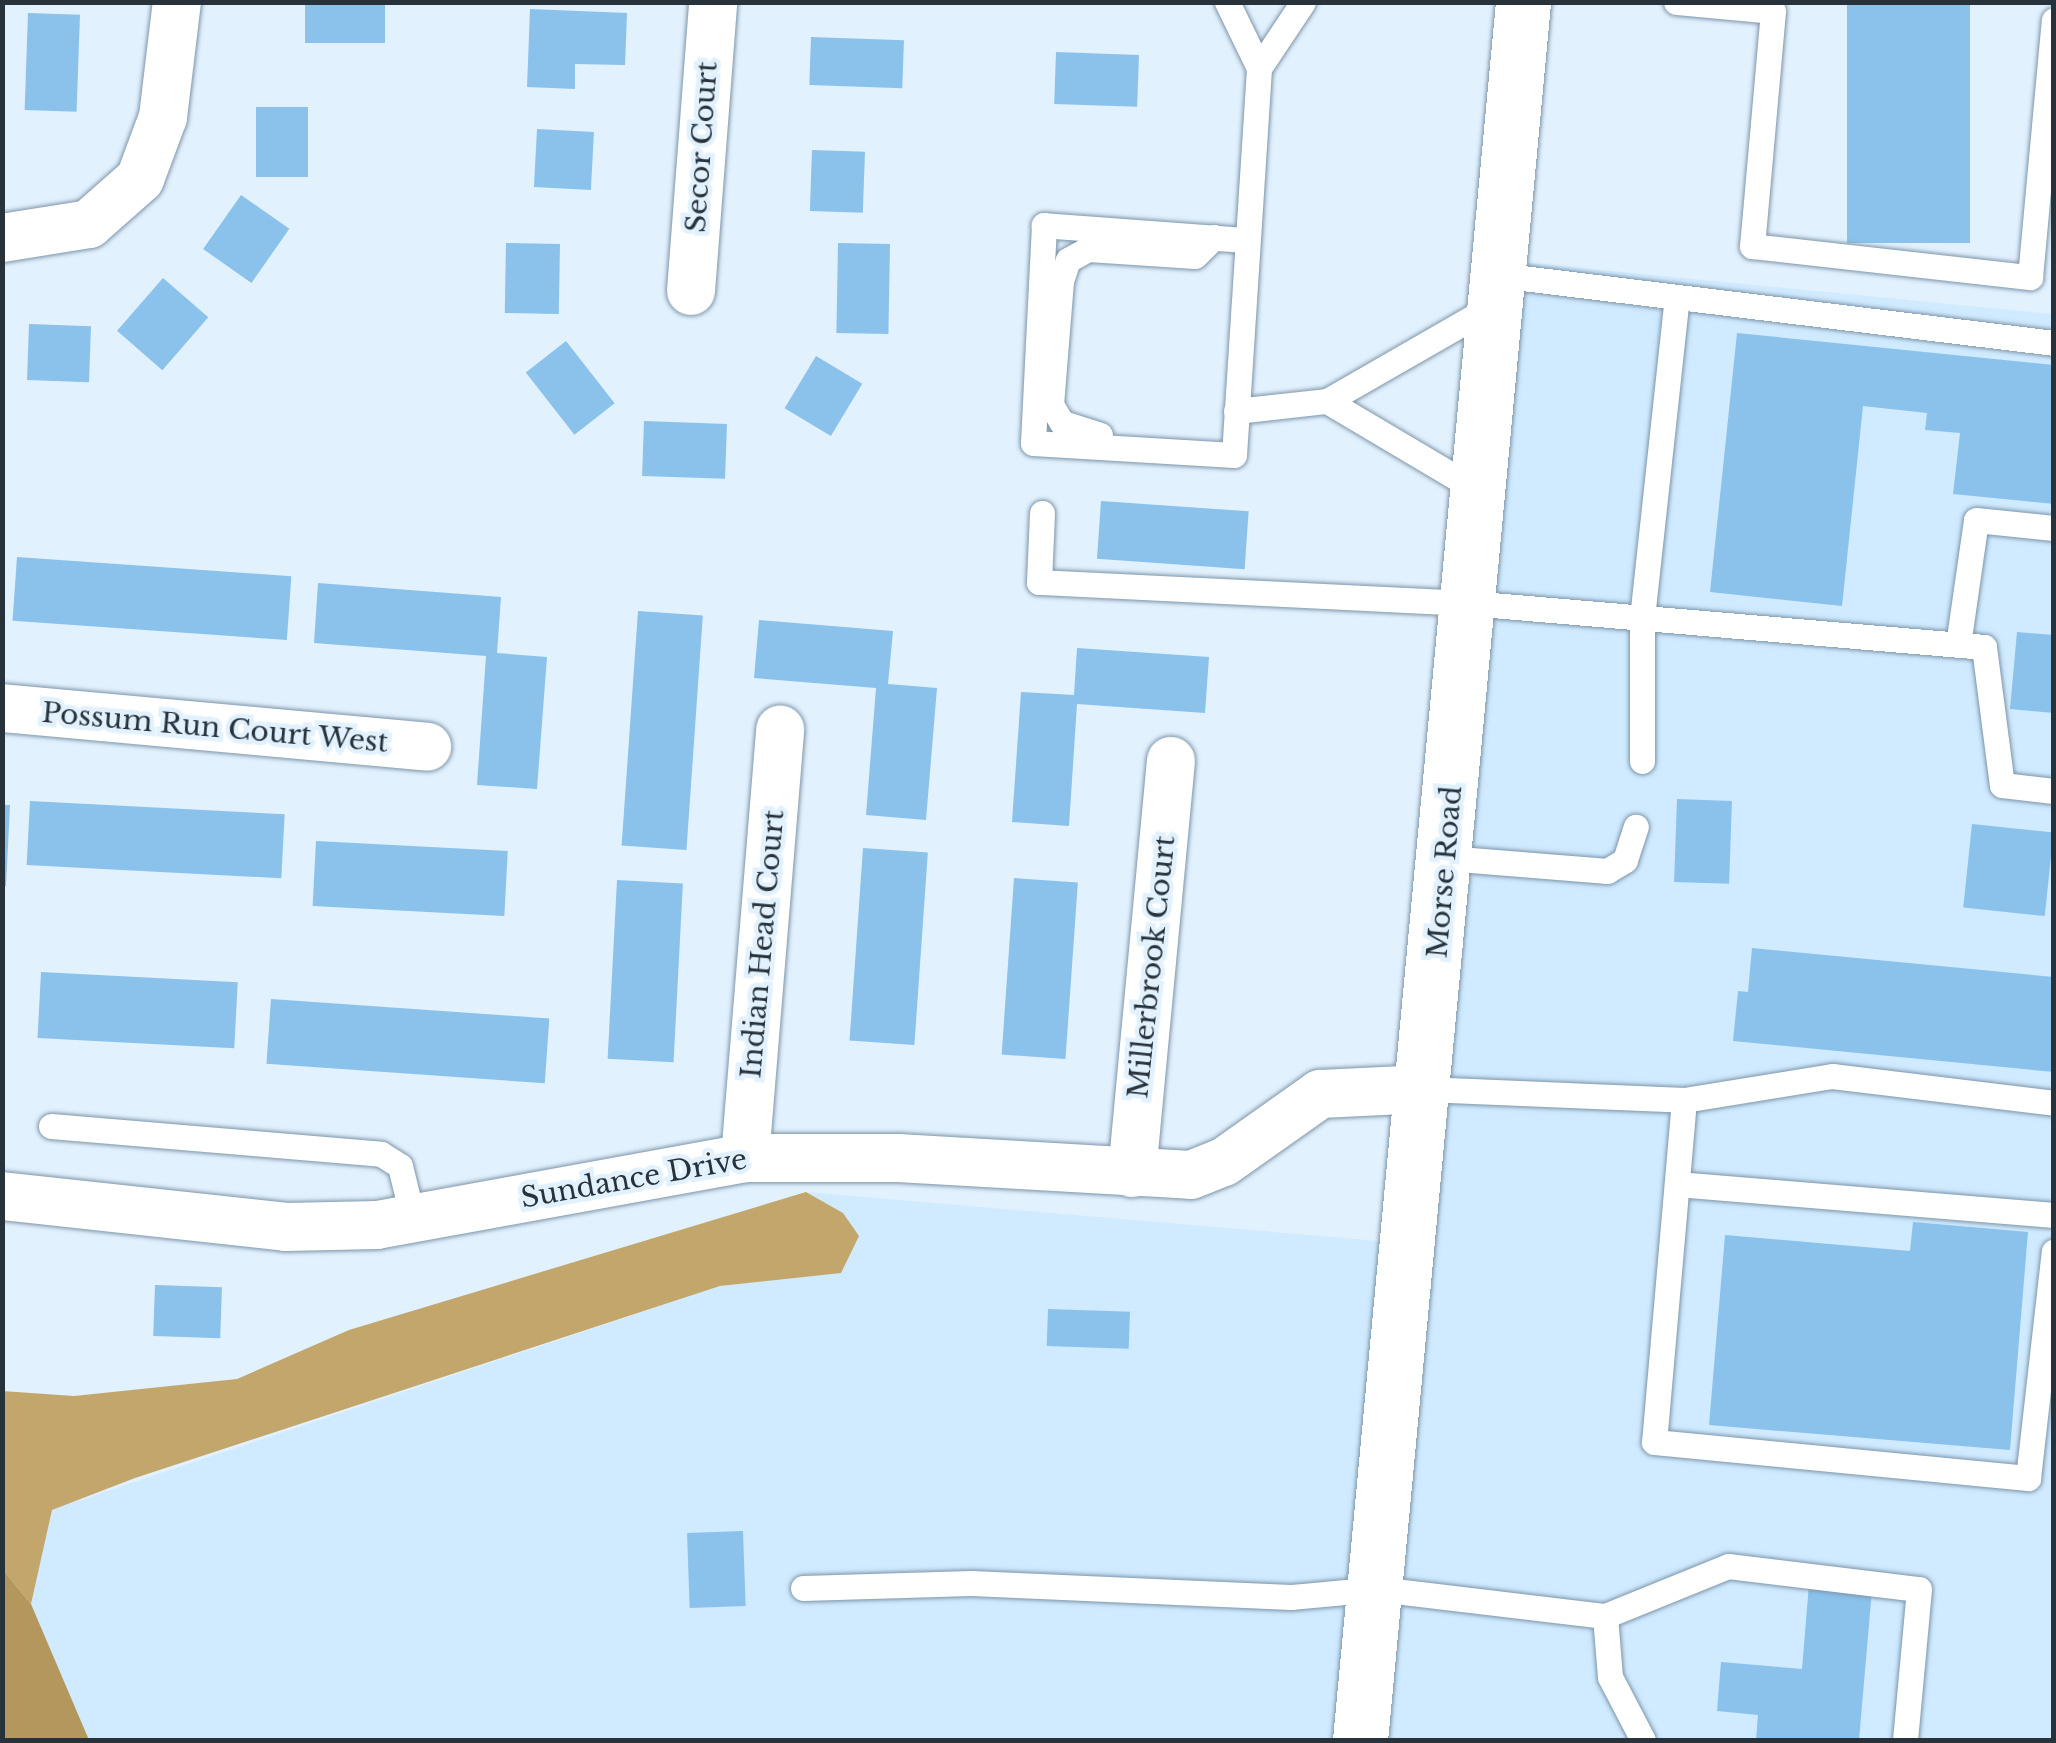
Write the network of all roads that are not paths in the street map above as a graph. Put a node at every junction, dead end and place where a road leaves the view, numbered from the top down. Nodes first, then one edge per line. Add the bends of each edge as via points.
1 (177, 2) edge
2 (712, 2) edge
3 (1227, 2) edge
4 (1303, 2) edge
5 (1522, 2) edge
6 (1676, 2) edge
7 (2054, 20) edge
8 (1259, 68) junction
9 (1214, 237) junction
10 (2, 238) edge
11 (1246, 240) junction
12 (1497, 289) junction
13 (691, 291) dead end
14 (1678, 298) junction
15 (2054, 343) edge
16 (1326, 401) junction
17 (1236, 411) junction
18 (1224, 455) junction
19 (1478, 491) junction
20 (1042, 514) dead end
21 (2054, 528) edge
22 (1469, 603) junction
23 (1642, 618) junction
24 (1958, 644) junction
25 (2, 708) edge
26 (780, 729) dead end
27 (427, 747) dead end
28 (1171, 761) dead end
29 (1642, 761) dead end
30 (2054, 791) edge
31 (1636, 827) dead end
32 (1446, 858) junction
33 (1425, 1090) junction
34 (1684, 1100) junction
35 (2054, 1104) edge
36 (51, 1126) dead end
37 (745, 1158) junction
38 (1132, 1172) junction
39 (1676, 1184) junction
40 (2, 1196) edge
41 (2054, 1214) edge
42 (413, 1219) junction
43 (2054, 1251) edge
44 (803, 1588) dead end
45 (1378, 1588) junction
46 (1605, 1616) junction
47 (1360, 1740) edge
48 (1642, 1740) edge
49 (1905, 1740) edge

1 - 10 street via 164,117 140,180 90,224
2 - 13 street, Secor Court
3 - 8 lane
4 - 8 lane
5 - 12 main road, Morse Road
6 - 7 lane via 1774,11 1752,246 2030,277
8 - 11 lane
9 - 11 lane
9 - 18 lane via 1195,256 1088,249 1068,260 1051,384 1062,424 1084,434 1192,441
9 - 18 lane via 1044,225 1033,443
11 - 17 lane
12 - 14 lane
12 - 16 lane
12 - 19 main road, Morse Road
14 - 15 lane
14 - 23 lane
16 - 17 lane
16 - 19 lane
17 - 18 lane
19 - 22 main road, Morse Road
20 - 22 lane via 1039,582
21 - 24 lane via 1976,520
22 - 23 lane
22 - 32 main road, Morse Road
23 - 24 lane
23 - 29 lane
24 - 30 lane via 1984,647 2002,784
25 - 27 street, Possum Run Court West
26 - 37 street, Indian Head Court
28 - 38 street, Millerbrook Court
31 - 32 lane via 1625,860 1607,872
32 - 33 main road, Morse Road
33 - 34 lane
33 - 38 street, Sundance Drive via 1320,1094 1224,1162 1191,1174
33 - 45 main road, Morse Road
34 - 35 lane via 1832,1076
34 - 39 lane
36 - 42 lane via 381,1154 400,1166
37 - 38 street, Sundance Drive via 898,1158
37 - 42 street, Sundance Drive
39 - 41 lane
39 - 43 lane via 1654,1442 2028,1478
40 - 42 street, Sundance Drive via 286,1228
44 - 45 lane via 971,1583 1291,1596
45 - 46 lane
45 - 47 main road, Morse Road
46 - 48 lane via 1610,1678
46 - 49 lane via 1728,1566 1919,1588

